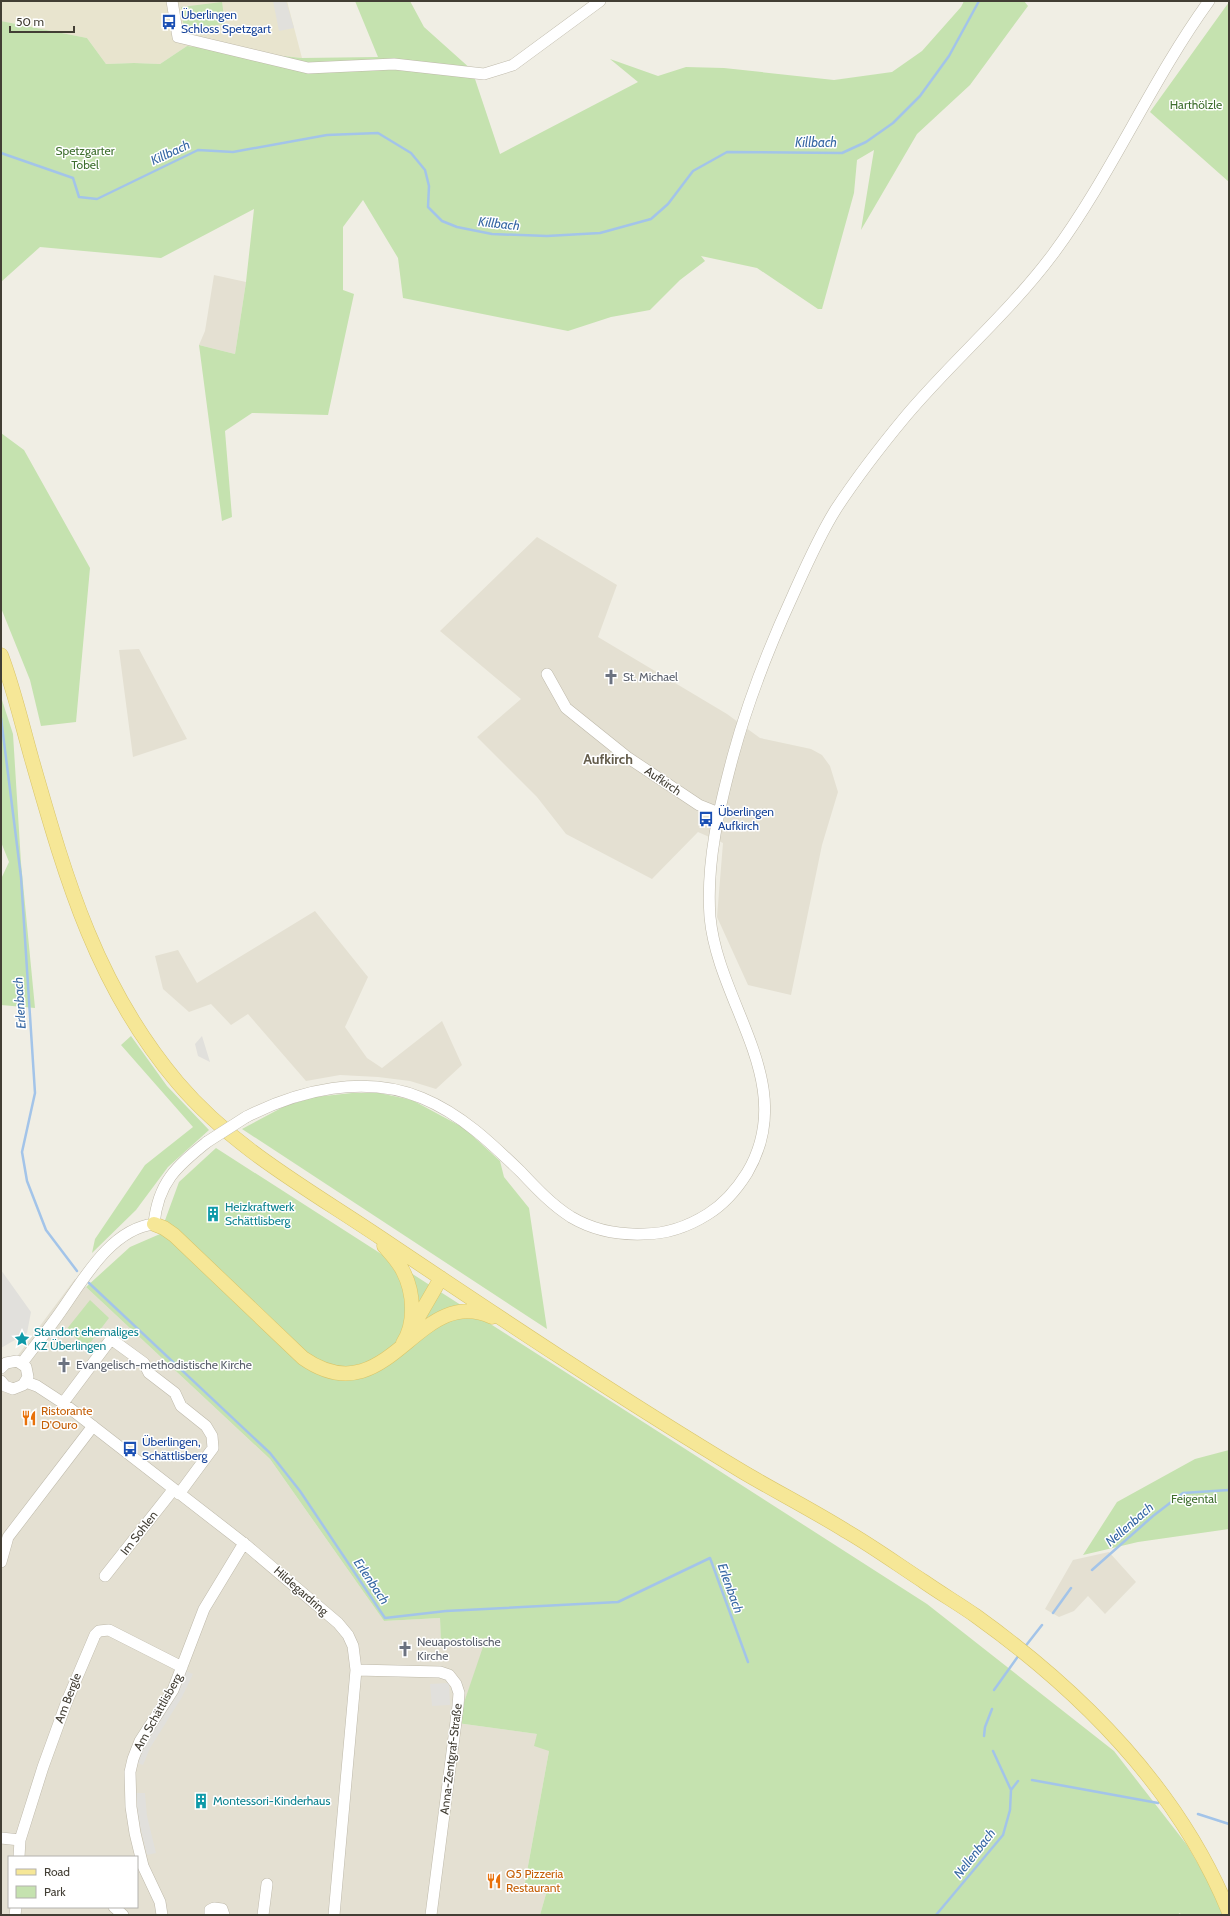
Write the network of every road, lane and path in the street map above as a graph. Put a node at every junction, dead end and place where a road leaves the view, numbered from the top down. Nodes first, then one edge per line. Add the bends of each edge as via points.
1 (172, 1) edge
2 (600, 1) edge
3 (1209, 1) edge
4 (1, 655) edge
5 (547, 674) dead end
6 (719, 813) junction
7 (154, 1224) junction
8 (370, 1231) junction
9 (445, 1281) junction
10 (516, 1328) junction
11 (410, 1337) junction
12 (22, 1363) junction
13 (1, 1368) edge
14 (26, 1382) junction
15 (2, 1386) edge
16 (63, 1403) junction
17 (93, 1426) junction
18 (176, 1492) junction
19 (244, 1543) junction
20 (1, 1562) edge
21 (105, 1576) dead end
22 (182, 1667) junction
23 (356, 1670) junction
24 (1, 1838) edge
25 (20, 1840) junction
26 (19, 1856) edge
27 (268, 1884) dead end
28 (115, 1908) edge
29 (1229, 1912) edge
30 (123, 1915) edge
31 (162, 1915) edge
32 (210, 1915) edge
33 (224, 1915) edge
34 (263, 1915) edge
35 (334, 1915) edge
36 (431, 1915) edge

1 - 2 street via 178,37 308,68 394,64 484,74 513,65
3 - 6 street via 1167,63 1070,230 1012,304 965,351 883,444 835,512 802,574 769,648 743,720
4 - 8 main road via 81,918 105,973 134,1024 181,1086 222,1128 268,1164
5 - 6 street, Aufkirch via 566,708 590,728 686,797
6 - 7 street, bridge via 711,861 710,919 726,981 754,1049 764,1082 766,1115 762,1142 752,1165 731,1195 708,1214 684,1226 657,1234 628,1235 600,1230 571,1217 547,1198 482,1134 451,1113 423,1098 371,1087 320,1090 278,1102 246,1117 207,1142 185,1160 167,1180 159,1197
7 - 11 main road via 174,1235 310,1362 335,1372 354,1372 372,1368
7 - 12 street via 123,1236 104,1254
8 - 9 main road
8 - 11 main road via 398,1262 408,1282 412,1311
9 - 10 main road
9 - 11 main road
10 - 11 main road via 487,1314 465,1311 445,1315
10 - 29 main road via 738,1469 847,1531 975,1616 1016,1647 1104,1726 1155,1784 1199,1849
12 - 13 street via 11,1361
12 - 14 street via 28,1372
14 - 15 street via 13,1389
14 - 16 street, Hildegardring
16 - 17 street, Hildegardring
16 - 18 street, Im Sohlen via 111,1339 144,1363 149,1373 174,1393 181,1406 206,1426 212,1436 214,1448
17 - 18 street, Hildegardring
17 - 20 street via 8,1537
18 - 19 street, Hildegardring
18 - 21 street, Im Sohlen
19 - 22 street, Am Schättlisberg via 204,1609
19 - 23 street, Hildegardring via 338,1623 353,1646
22 - 25 street, Am Bergle via 109,1630 95,1634 55,1732
22 - 31 street, Am Schättlisberg via 166,1701 140,1741 130,1772 135,1833 143,1866 160,1902
23 - 35 street, Hildegardring
23 - 36 street, Anna-Zentgraf-Straße via 440,1672 449,1675 458,1688 457,1723
24 - 25 street
25 - 26 street, Am Bergle
27 - 34 street
28 - 30 street
32 - 33 street via 210,1910 214,1908 222,1909

